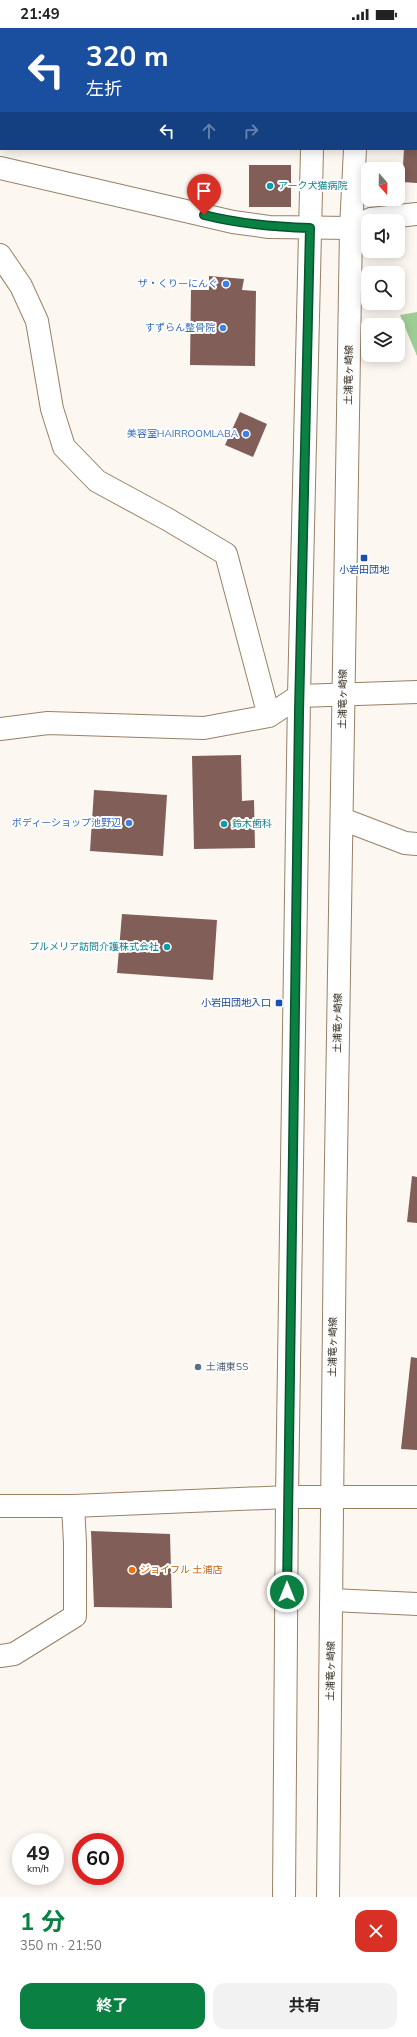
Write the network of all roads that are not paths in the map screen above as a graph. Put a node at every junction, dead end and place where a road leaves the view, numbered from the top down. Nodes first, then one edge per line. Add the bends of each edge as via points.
1 (312, 150) edge
2 (355, 150) edge
3 (0, 168) edge
4 (417, 214) edge
5 (310, 228) junction
6 (351, 228) junction
7 (0, 255) edge
8 (417, 692) edge
9 (343, 695) junction
10 (299, 696) junction
11 (269, 716) junction
12 (0, 729) edge
13 (342, 819) junction
14 (417, 844) edge
15 (287, 1497) junction
16 (417, 1497) edge
17 (331, 1498) junction
18 (0, 1506) edge
19 (72, 1506) junction
20 (332, 1600) junction
21 (417, 1604) edge
22 (0, 1656) edge
23 (284, 1897) edge
24 (328, 1897) edge

1 - 5 main road
2 - 6 main road, 土浦竜ヶ崎線
3 - 5 main road via 233,222 269,227
4 - 6 main road via 371,219
5 - 6 main road
5 - 10 main road
6 - 9 main road, 土浦竜ヶ崎線
7 - 11 main road via 21,286 37,321 52,409 64,447 97,481 167,518 226,554
8 - 9 main road
9 - 10 main road
9 - 13 main road, 土浦竜ヶ崎線
10 - 11 main road
10 - 15 main road
11 - 12 main road via 204,728 48,723
13 - 14 main road via 405,843
13 - 17 main road, 土浦竜ヶ崎線
15 - 17 main road
15 - 19 main road
15 - 23 main road
16 - 17 main road
17 - 20 main road, 土浦竜ヶ崎線
18 - 19 main road
19 - 22 main road via 75,1616 14,1654
20 - 21 main road
20 - 24 main road, 土浦竜ヶ崎線

